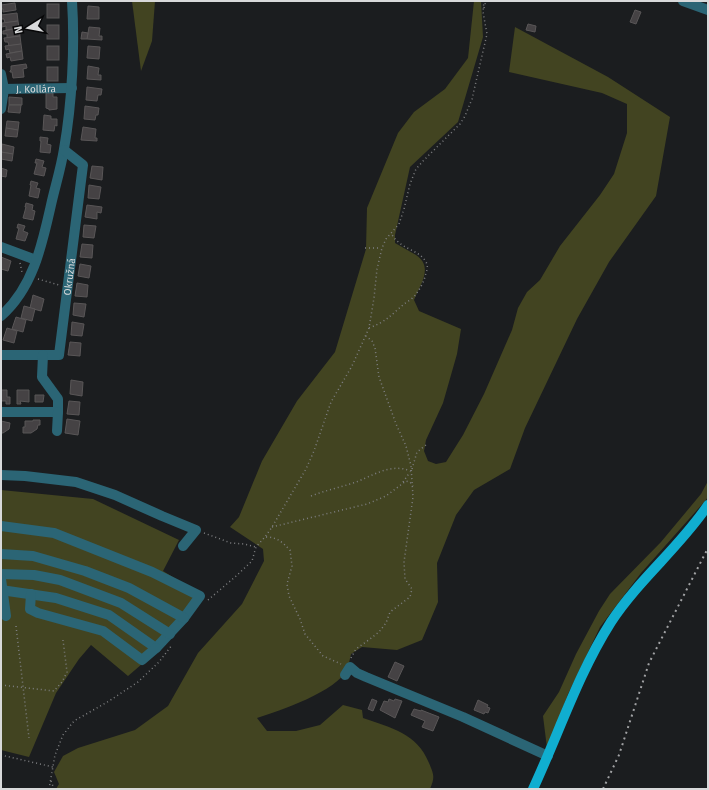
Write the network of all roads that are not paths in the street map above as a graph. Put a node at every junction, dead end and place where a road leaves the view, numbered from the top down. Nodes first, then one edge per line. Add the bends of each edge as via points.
1 (72, 1) edge
2 (682, 1) edge
3 (708, 10) edge
4 (1, 74) edge
5 (72, 88) junction
6 (2, 89) edge
7 (1, 109) edge
8 (64, 150) junction
9 (1, 247) edge
10 (36, 260) junction
11 (1, 316) edge
12 (1, 355) edge
13 (43, 355) junction
14 (1, 412) edge
15 (58, 412) junction
16 (57, 431) dead end
17 (1, 475) edge
18 (708, 505) edge
19 (1, 526) edge
20 (184, 546) dead end
21 (1, 554) edge
22 (1, 574) edge
23 (1, 579) edge
24 (2, 590) edge
25 (31, 594) junction
26 (6, 616) dead end
27 (184, 618) junction
28 (170, 634) junction
29 (156, 648) junction
30 (347, 671) road end
31 (548, 756) junction
32 (533, 789) edge

1 - 5 street
2 - 3 street
4 - 6 street
5 - 6 street, J. Kollára
5 - 8 street
6 - 7 street
8 - 10 street
8 - 13 street, Okružná via 83,165 59,355
9 - 10 street
10 - 11 street via 30,277 15,302
12 - 13 street, Okružná
13 - 15 street via 42,377 58,399
14 - 15 street
15 - 16 street
17 - 20 street via 76,482 115,495 196,530
18 - 31 main road via 612,620 580,678
19 - 27 street via 54,533 152,572 200,596
21 - 27 street via 33,556 85,571 129,588
22 - 28 street via 34,575 60,580 121,603
23 - 24 street
24 - 25 street
24 - 26 street
25 - 29 street via 56,598 110,615
25 - 29 street via 30,609 103,631 142,660
27 - 28 street
28 - 29 street
30 - 31 street via 456,714
31 - 32 main road

